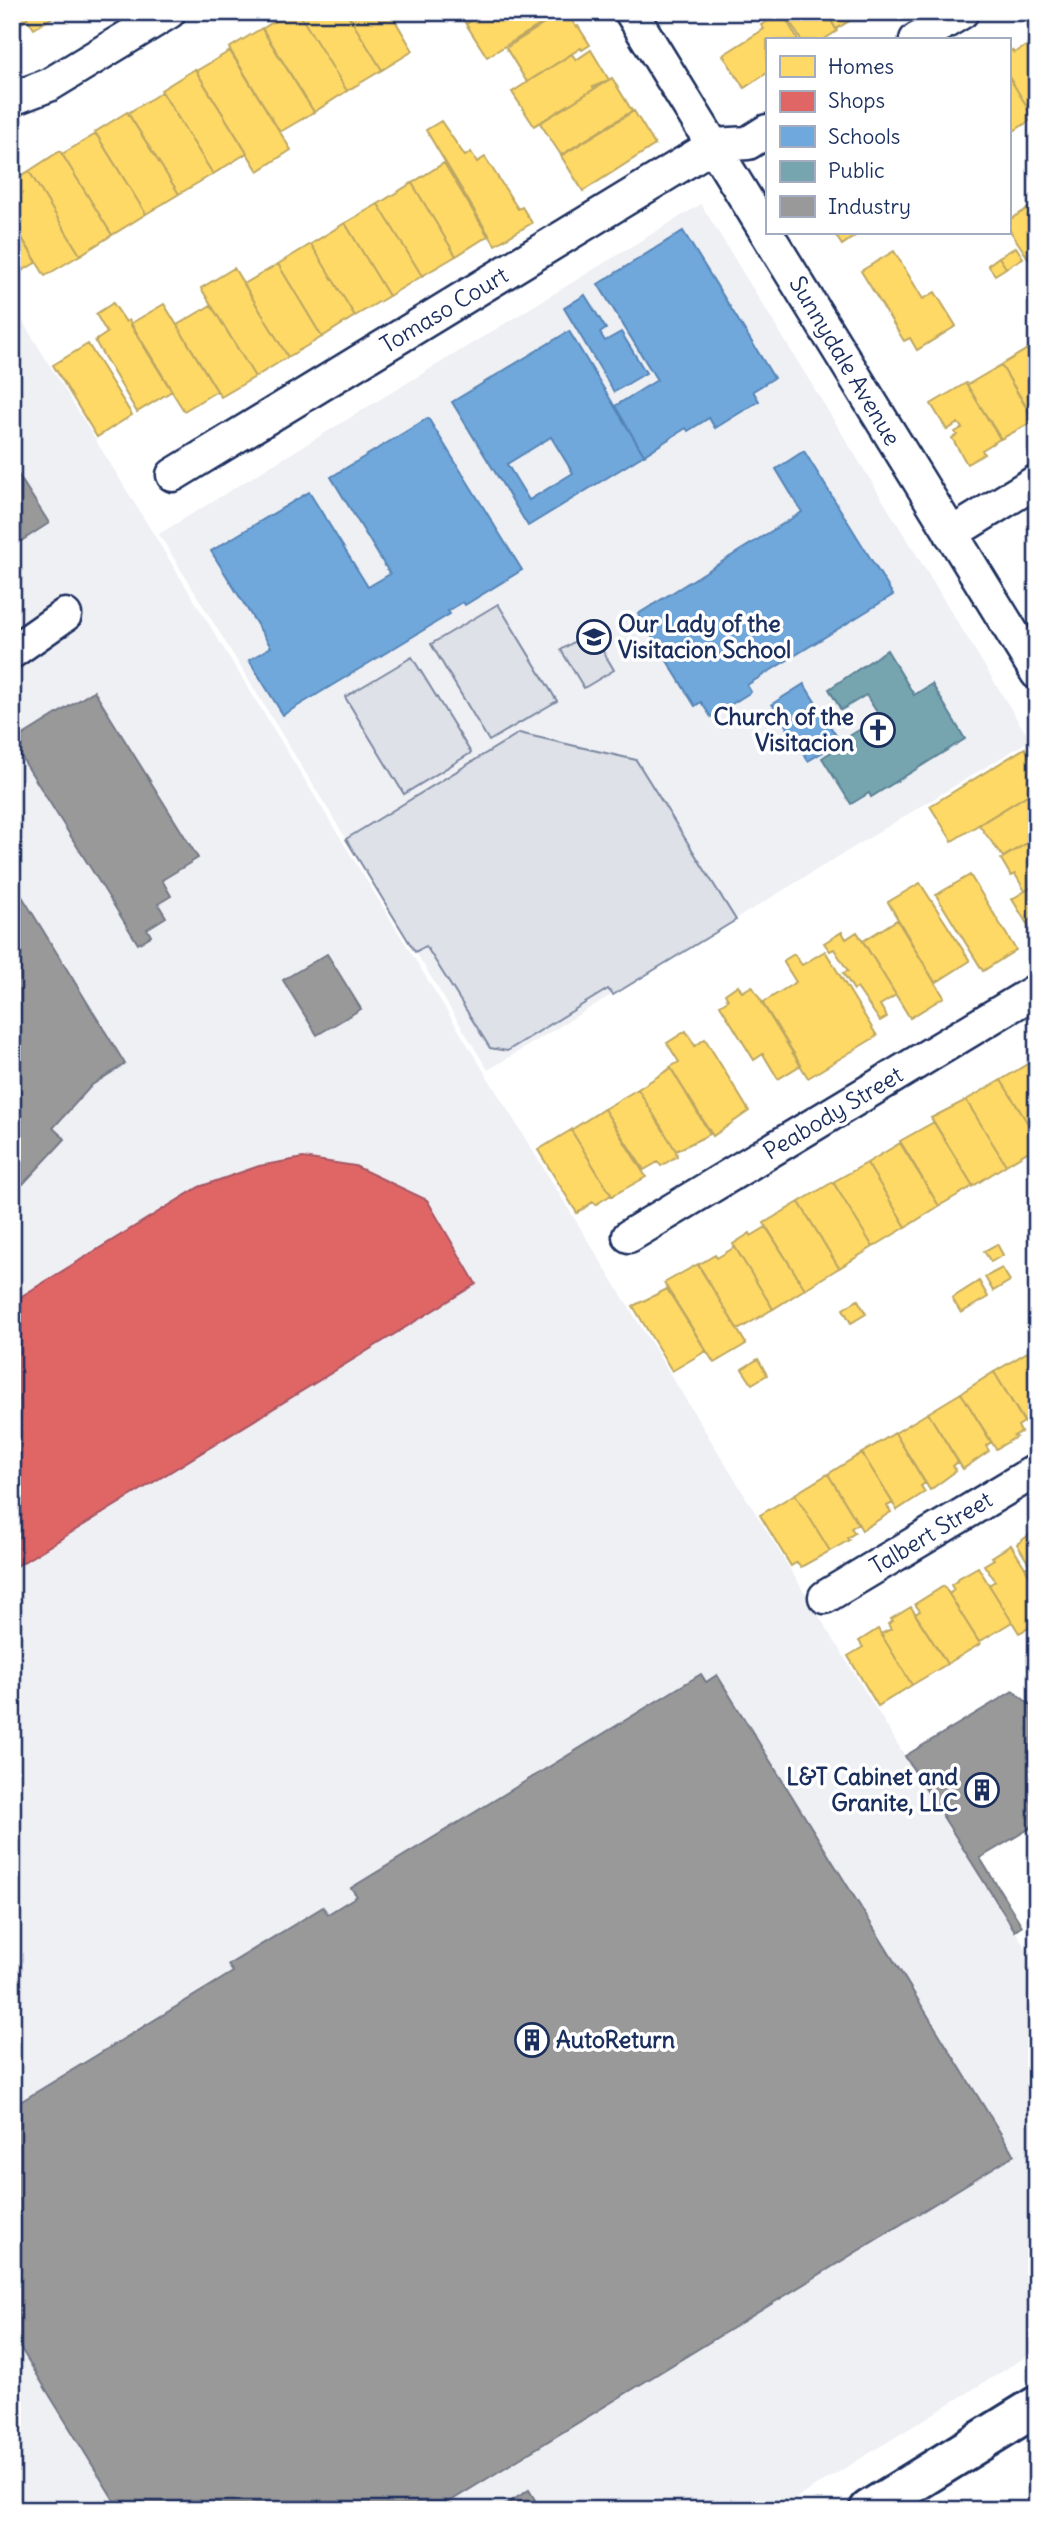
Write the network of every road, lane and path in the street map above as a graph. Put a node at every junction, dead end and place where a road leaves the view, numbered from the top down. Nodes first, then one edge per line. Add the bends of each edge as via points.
1 (169, 12) edge
2 (631, 12) edge
3 (962, 12) edge
4 (919, 38) edge
5 (12, 99) edge
6 (766, 132) edge
7 (714, 145) junction
8 (766, 230) edge
9 (768, 234) edge
10 (173, 475) dead end
11 (1037, 481) edge
12 (951, 534) junction
13 (65, 615) dead end
14 (12, 652) edge
15 (1037, 673) edge
16 (1037, 990) edge
17 (629, 1236) dead end
18 (1037, 1470) edge
19 (825, 1597) dead end
20 (1037, 2406) edge
21 (869, 2510) edge

1 - 5 street via 49,85
2 - 7 street, Sunnydale Avenue
3 - 4 street
6 - 7 street via 748,142
7 - 8 street, Sunnydale Avenue
7 - 10 street, Tomaso Court
9 - 12 street, Sunnydale Avenue
11 - 12 street
12 - 15 street, Sunnydale Avenue
13 - 14 street
16 - 17 street, Peabody Street
18 - 19 street, Talbert Street
20 - 21 main road

